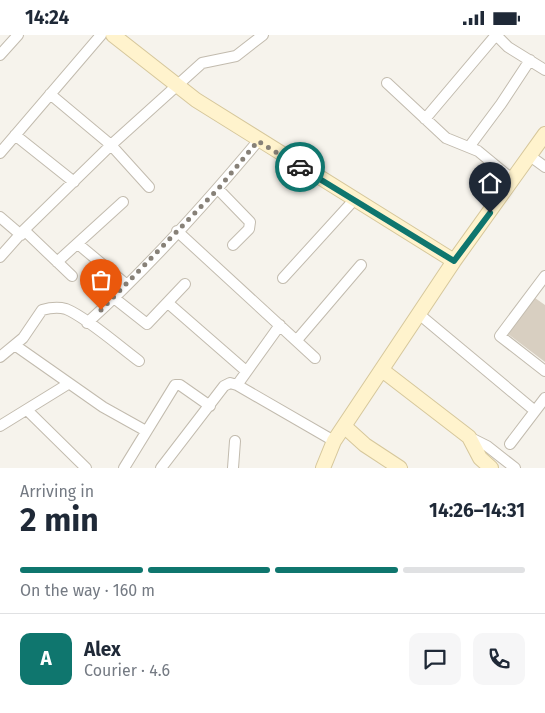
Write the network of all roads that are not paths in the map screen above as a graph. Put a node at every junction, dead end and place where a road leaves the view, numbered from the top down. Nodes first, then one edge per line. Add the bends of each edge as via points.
1 (18, 35) edge
2 (101, 35) edge
3 (113, 35) edge
4 (263, 35) edge
5 (496, 35) edge
6 (0, 55) edge
7 (530, 60) junction
8 (545, 70) edge
9 (387, 83) dead end
10 (176, 85) junction
11 (50, 94) junction
12 (425, 119) junction
13 (545, 134) edge
14 (16, 135) junction
15 (258, 141) junction
16 (111, 145) junction
17 (469, 147) junction
18 (0, 153) edge
19 (530, 156) junction
20 (545, 167) edge
21 (513, 181) junction
22 (74, 182) junction
23 (149, 187) dead end
24 (218, 189) junction
25 (354, 200) junction
26 (122, 203) dead end
27 (0, 217) edge
28 (177, 231) junction
29 (22, 233) junction
30 (78, 244) junction
31 (233, 245) dead end
32 (0, 257) edge
33 (454, 261) junction
34 (58, 262) junction
35 (361, 265) dead end
36 (72, 276) dead end
37 (545, 276) edge
38 (283, 278) dead end
39 (185, 284) dead end
40 (127, 285) junction
41 (536, 288) junction
42 (545, 295) edge
43 (114, 298) junction
44 (168, 303) junction
45 (420, 315) junction
46 (87, 323) junction
47 (280, 325) junction
48 (297, 340) junction
49 (16, 346) junction
50 (0, 357) edge
51 (315, 357) dead end
52 (139, 361) dead end
53 (382, 370) junction
54 (246, 371) junction
55 (545, 371) edge
56 (68, 384) junction
57 (237, 385) junction
58 (545, 398) edge
59 (210, 405) junction
60 (28, 410) junction
61 (535, 411) junction
62 (0, 426) edge
63 (344, 426) junction
64 (146, 431) junction
65 (469, 437) junction
66 (235, 441) dead end
67 (334, 441) junction
68 (510, 444) dead end
69 (86, 468) edge
70 (124, 468) edge
71 (161, 468) edge
72 (233, 468) edge
73 (323, 468) edge
74 (400, 468) edge
75 (491, 468) edge
76 (515, 468) edge

1 - 6 street
2 - 11 street
3 - 10 main road
4 - 10 street via 236,56 202,63
5 - 7 street via 508,47
5 - 12 street
7 - 8 street
7 - 17 street
9 - 12 street
10 - 15 main road
10 - 16 street
11 - 14 street
11 - 16 street
12 - 17 street via 452,142
13 - 19 main road
14 - 18 street
14 - 22 street
15 - 24 street
15 - 25 main road
16 - 22 street
16 - 23 street
17 - 21 street
19 - 20 street
19 - 21 main road
21 - 33 main road
22 - 29 street
24 - 28 street
24 - 31 street via 250,225 250,229
25 - 33 main road
25 - 38 street
26 - 30 street
27 - 29 street
28 - 40 street
28 - 47 street
29 - 32 street
29 - 34 street
30 - 34 street
30 - 40 street
33 - 45 main road
34 - 36 street
35 - 48 street
37 - 41 street
39 - 44 street
40 - 43 street
41 - 42 street
41 - 55 street via 500,336
43 - 44 street via 147,324
43 - 46 street
44 - 54 street
45 - 53 main road
45 - 61 street
46 - 49 street via 66,309 42,310
46 - 52 street
47 - 48 street
47 - 54 street
48 - 51 street
49 - 50 street
49 - 56 street
53 - 63 main road
53 - 65 main road
54 - 57 street
56 - 60 street
56 - 64 street
57 - 59 street via 230,383 224,386
57 - 67 street
58 - 61 street
59 - 64 street via 175,385
59 - 71 street
60 - 62 street
60 - 69 street
61 - 68 street
63 - 67 main road
63 - 74 main road via 365,445
64 - 70 street
65 - 75 main road via 480,458
65 - 76 street via 487,446
66 - 72 street
67 - 73 main road

